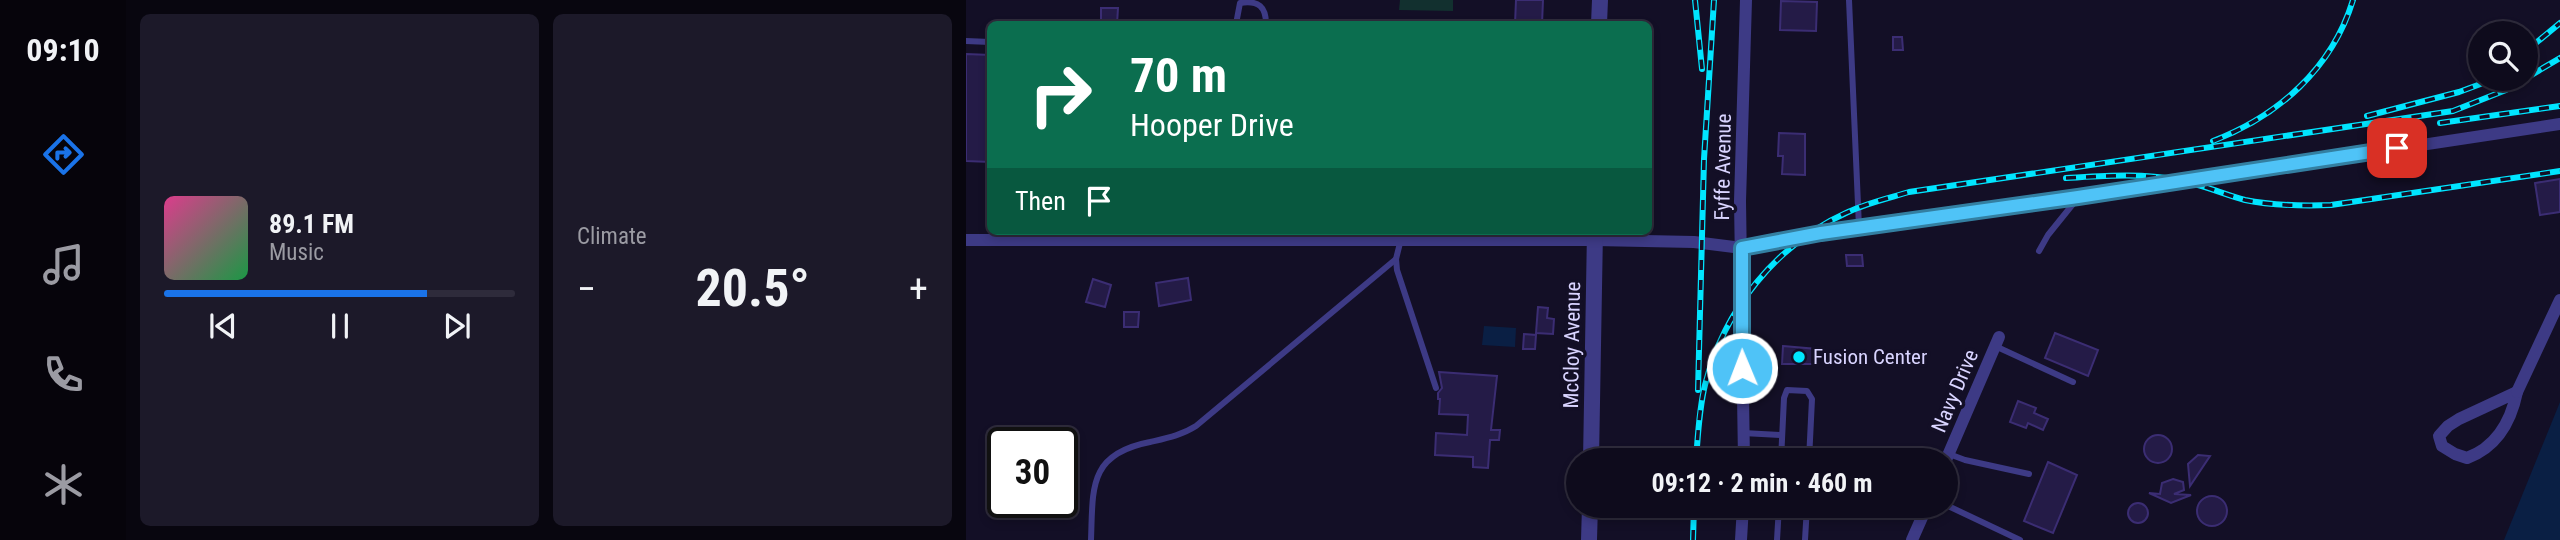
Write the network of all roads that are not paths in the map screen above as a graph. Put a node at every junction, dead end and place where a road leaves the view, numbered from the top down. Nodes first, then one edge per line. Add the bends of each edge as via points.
1 (1600, 0) edge
2 (1746, 0) edge
3 (1849, 0) edge
4 (1237, 21) edge
5 (1266, 21) edge
6 (1599, 21) edge
7 (966, 41) edge
8 (987, 42) edge
9 (2560, 124) edge
10 (2078, 197) junction
11 (1859, 228) junction
12 (1053, 235) edge
13 (1232, 235) edge
14 (1255, 235) edge
15 (1595, 235) edge
16 (1401, 239) junction
17 (966, 240) edge
18 (1742, 248) junction
19 (2039, 251) dead end
20 (1396, 259) junction
21 (2560, 300) edge
22 (1997, 341) joint
23 (2073, 382) dead end
24 (1436, 388) dead end
25 (2517, 391) junction
26 (1743, 433) junction
27 (1782, 435) junction
28 (1591, 448) edge
29 (1744, 448) edge
30 (1781, 448) edge
31 (1810, 448) edge
32 (1951, 448) edge
33 (1958, 459) edge
34 (2029, 474) dead end
35 (1958, 511) edge
36 (1590, 518) edge
37 (1742, 518) edge
38 (1778, 518) edge
39 (1806, 518) edge
40 (1922, 518) edge
41 (1091, 540) edge
42 (1589, 540) edge
43 (1741, 540) edge
44 (1777, 540) edge
45 (1805, 540) edge
46 (1912, 540) edge
47 (2020, 540) edge

1 - 6 street
2 - 18 street, Fyffe Avenue
3 - 11 lane
4 - 5 lane via 1240,3 1257,2
7 - 8 lane
9 - 10 street
10 - 11 street
10 - 19 lane
11 - 18 street
12 - 13 street
12 - 17 street
13 - 14 street
14 - 16 street
15 - 16 street
15 - 18 street
15 - 28 street, McCloy Avenue
16 - 20 lane
18 - 26 street, Fyffe Avenue
20 - 24 lane
20 - 41 lane via 1196,426 1130,448 1104,465 1094,483
21 - 25 street
22 - 23 lane
22 - 32 street, Navy Drive
25 - 25 street via 2504,431 2494,442 2467,458 2442,446 2439,436 2448,426
26 - 27 lane
26 - 29 street, Fyffe Avenue
27 - 30 lane
27 - 31 lane via 1787,390 1807,391 1812,399
33 - 34 lane
35 - 47 lane
36 - 42 street
37 - 43 street
38 - 44 lane
39 - 45 lane
40 - 46 street

